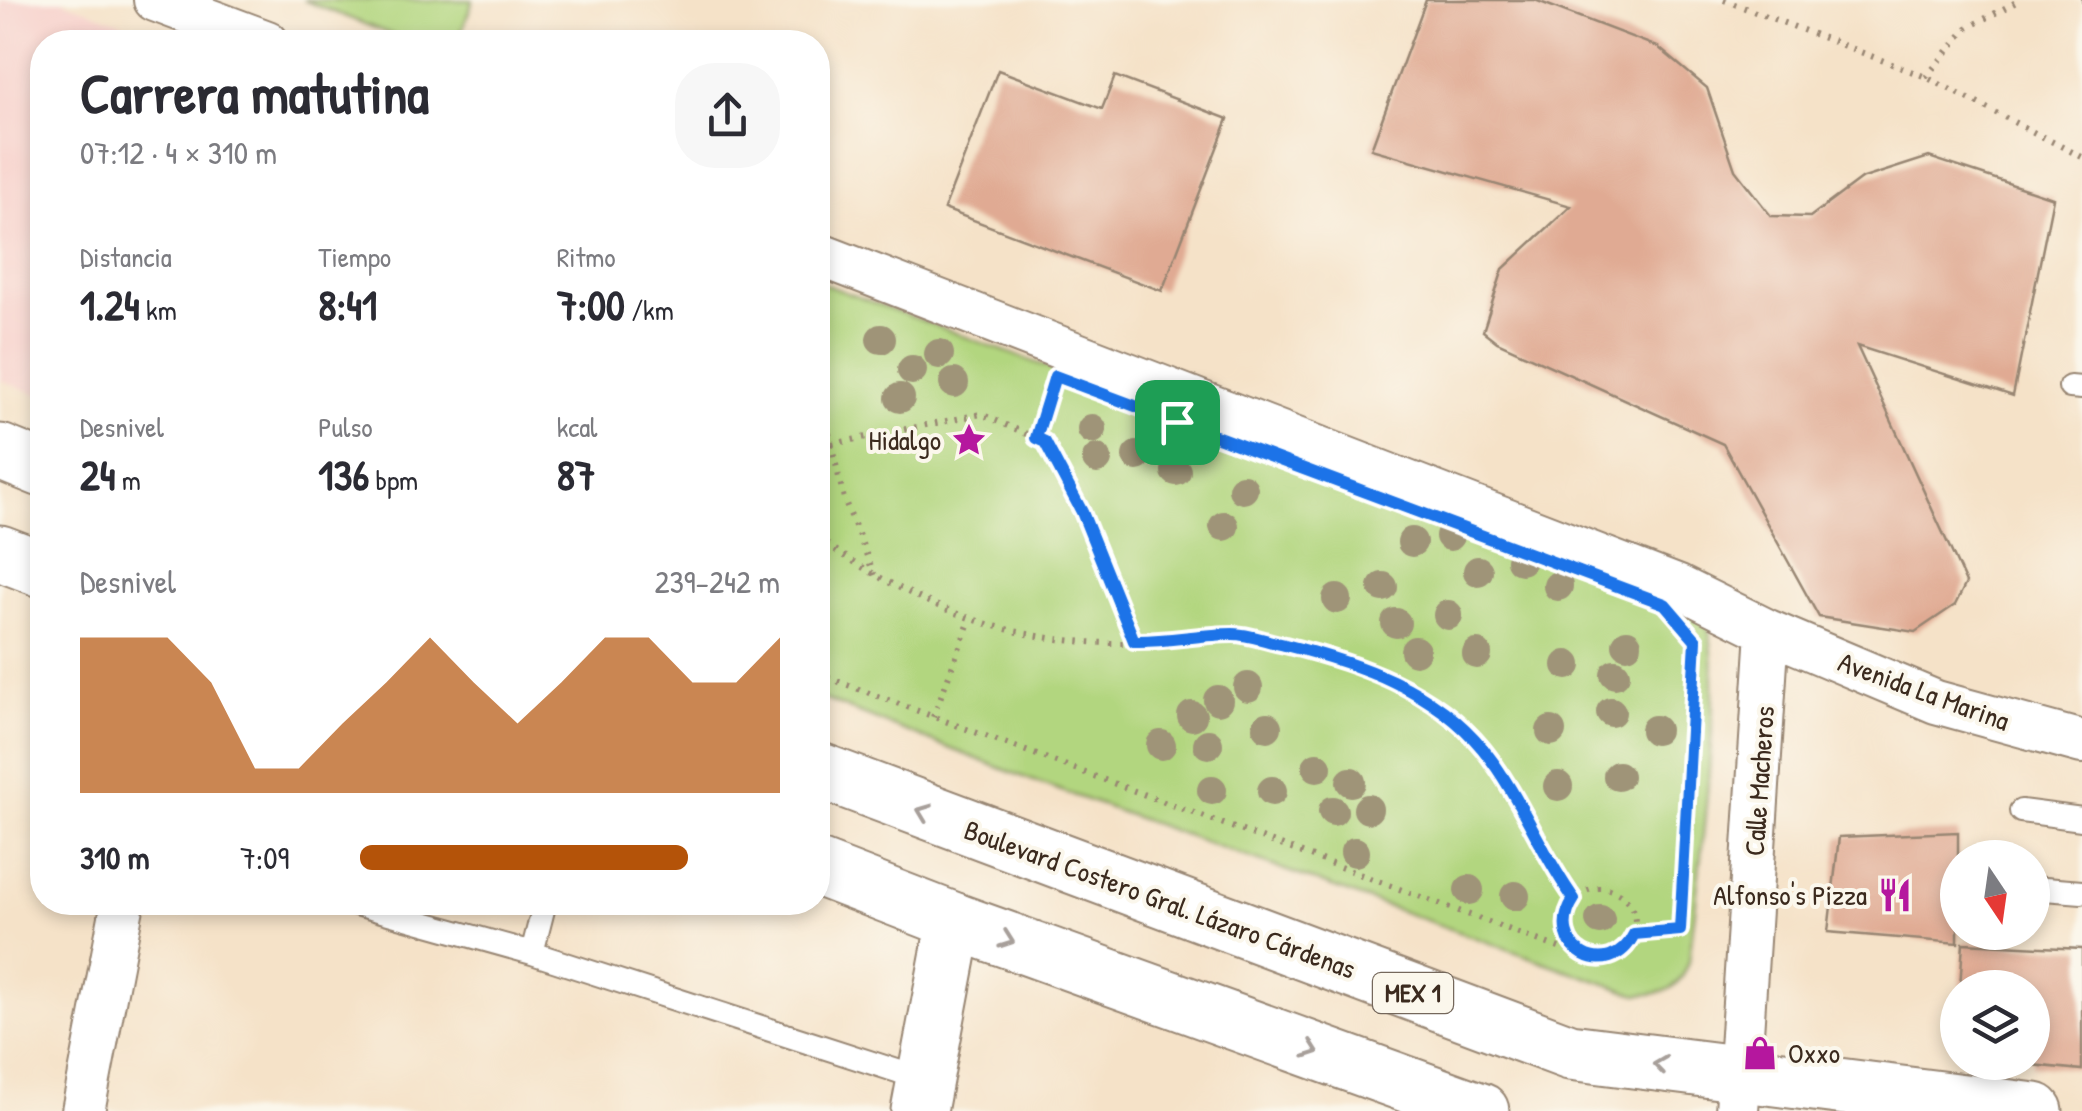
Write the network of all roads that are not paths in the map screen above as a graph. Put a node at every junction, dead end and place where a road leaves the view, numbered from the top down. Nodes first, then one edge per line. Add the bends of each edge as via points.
1 (155, 0) edge
2 (235, 30) edge
3 (830, 259) edge
4 (0, 452) edge
5 (30, 464) edge
6 (0, 553) edge
7 (30, 564) edge
8 (1768, 631) junction
9 (2082, 742) edge
10 (830, 774) edge
11 (2021, 811) dead end
12 (2082, 819) edge
13 (830, 873) edge
14 (2050, 889) edge
15 (2082, 892) edge
16 (121, 915) edge
17 (397, 915) edge
18 (542, 915) edge
19 (955, 921) junction
20 (532, 952) junction
21 (1739, 1093) edge
22 (922, 1096) edge
23 (83, 1111) edge
24 (1481, 1111) edge
25 (2035, 1111) edge

1 - 2 street
3 - 8 street, Avenida La Marina via 1679,587
4 - 5 main road
6 - 7 main road
8 - 9 street, Avenida La Marina via 1936,702
8 - 21 street, Calle Macheros
21 -> 10 main road, Boulevard Costero Gral. Lázaro Cárdenas / MEX 1 via 1570,1052
11 - 12 lane
13 - 19 main road
14 - 15 lane
16 - 23 street
17 - 20 lane
18 - 20 lane
19 - 22 main road
19 -> 24 main road
20 - 22 lane
21 - 25 main road, Boulevard Costero Gral. Lázaro Cárdenas / MEX 1

